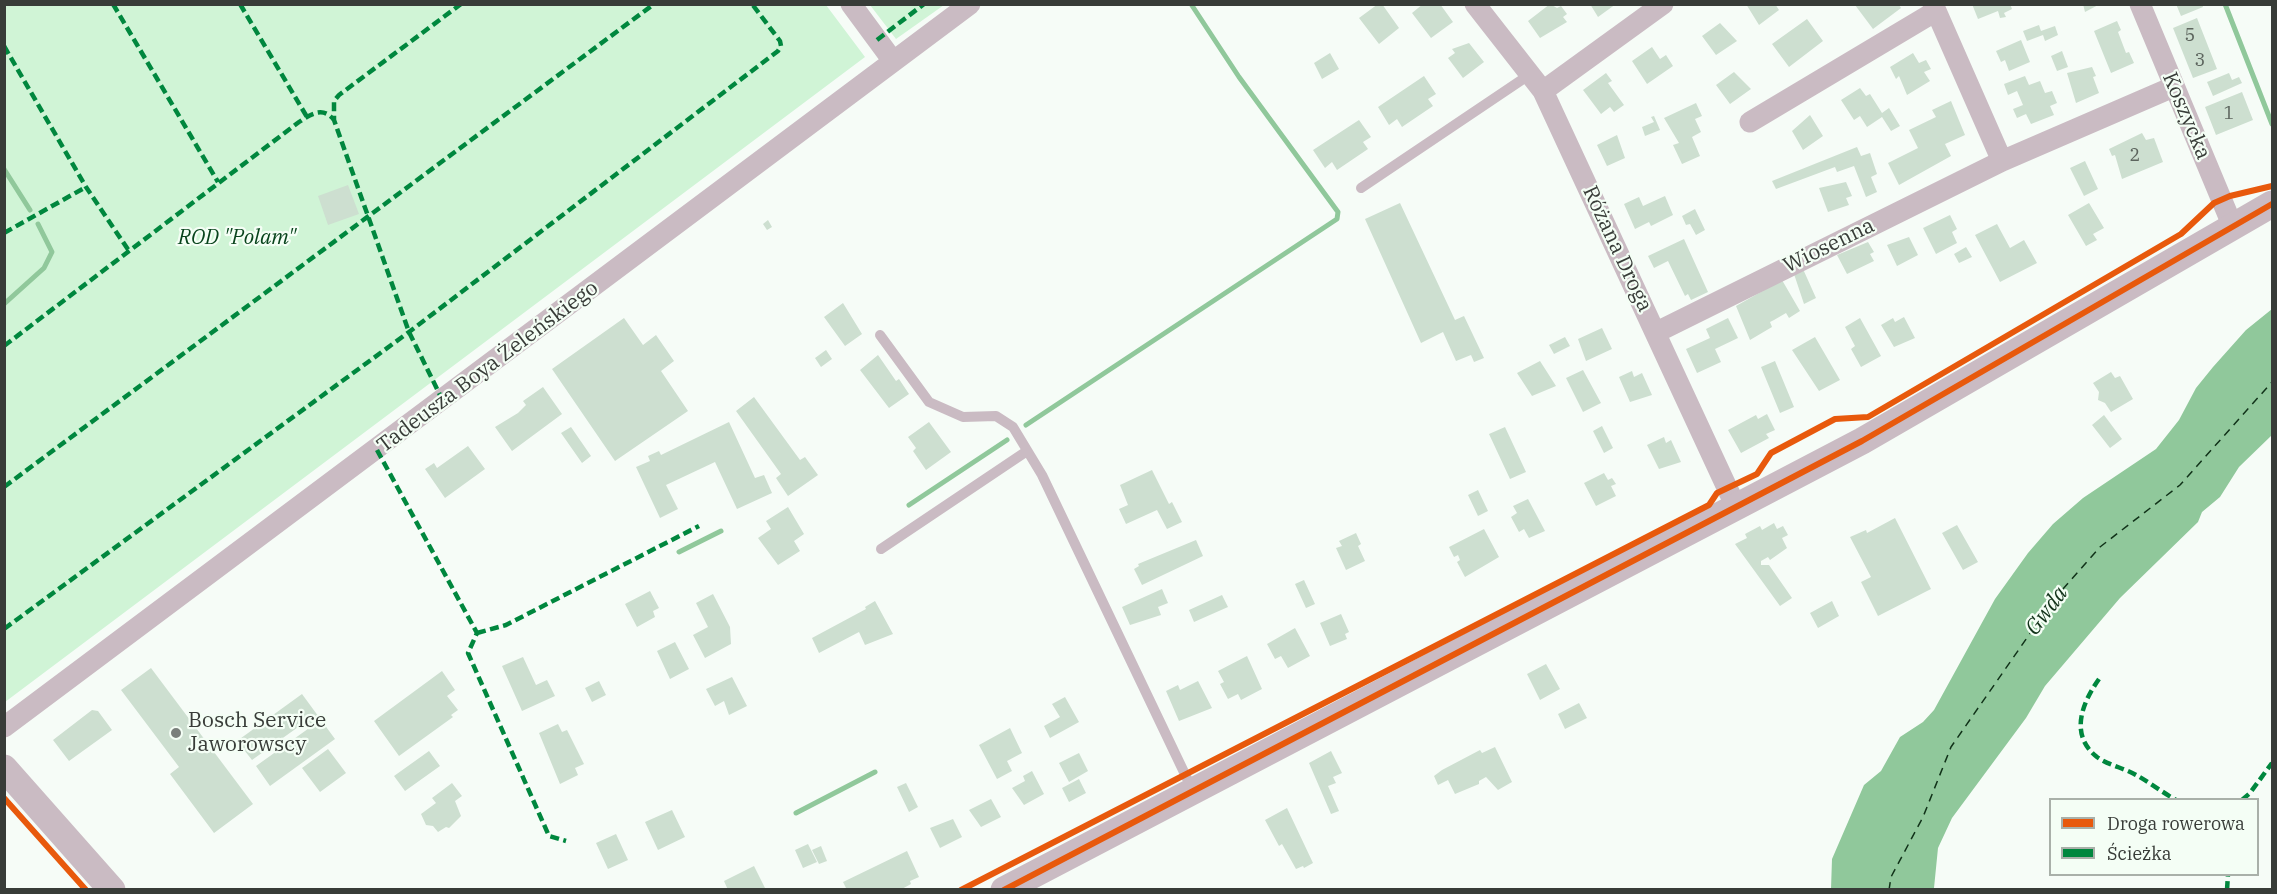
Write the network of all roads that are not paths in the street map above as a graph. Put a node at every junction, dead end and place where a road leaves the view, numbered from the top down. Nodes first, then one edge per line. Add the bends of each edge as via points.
1 (851, 4) edge
2 (970, 4) edge
3 (1475, 4) edge
4 (1663, 4) edge
5 (2140, 4) edge
6 (1934, 8) edge
7 (893, 61) junction
8 (1536, 83) junction
9 (2173, 87) junction
10 (1750, 122) dead end
11 (2002, 161) junction
12 (1362, 188) dead end
13 (2272, 204) edge
14 (2233, 227) junction
15 (1656, 332) junction
16 (880, 335) dead end
17 (1027, 451) junction
18 (1736, 507) junction
19 (881, 549) dead end
20 (4, 727) edge
21 (4, 768) edge
22 (1193, 791) junction
23 (112, 890) edge
24 (1004, 890) edge

1 - 7 street
2 - 7 street, Tadeusza Boya Żeleńskiego
3 - 8 street, Różana Droga
4 - 8 street
5 - 9 street, Koszycka
6 - 10 street
6 - 11 street
7 - 20 street, Tadeusza Boya Żeleńskiego
8 - 12 lane
8 - 15 street, Różana Droga
9 - 11 street, Wiosenna
9 - 14 street, Koszycka
11 - 15 street, Wiosenna
13 - 14 street
14 - 18 street via 1862,441
15 - 18 street, Różana Droga
16 - 17 lane via 929,402 963,417 996,416 1013,427
17 - 19 lane
17 - 22 lane
18 - 22 street
21 - 23 street
22 - 24 street

